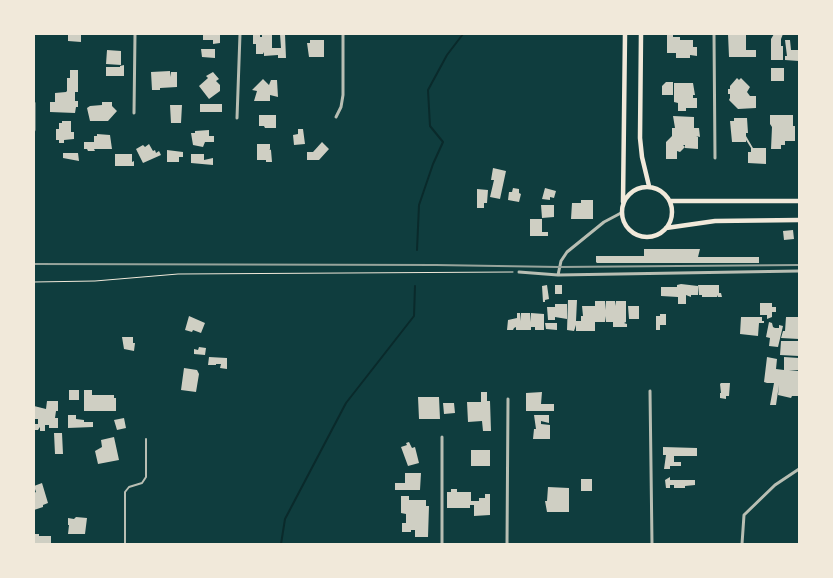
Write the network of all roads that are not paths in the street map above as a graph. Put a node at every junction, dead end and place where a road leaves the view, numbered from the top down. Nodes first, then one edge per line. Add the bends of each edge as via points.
1 (135, 34) edge
2 (240, 34) edge
3 (343, 34) edge
4 (625, 34) edge
5 (640, 34) edge
6 (714, 34) edge
7 (34, 103) edge
8 (134, 113) dead end
9 (336, 117) dead end
10 (237, 118) dead end
11 (34, 130) edge
12 (714, 158) dead end
13 (649, 186) junction
14 (670, 201) junction
15 (799, 201) edge
16 (623, 202) junction
17 (621, 213) junction
18 (799, 220) edge
19 (666, 228) junction
20 (799, 271) edge
21 (519, 272) road end
22 (558, 275) junction
23 (650, 391) dead end
24 (508, 399) dead end
25 (442, 437) dead end
26 (146, 439) dead end
27 (799, 469) edge
28 (125, 544) edge
29 (442, 544) edge
30 (507, 544) edge
31 (652, 544) edge
32 (742, 544) edge

1 - 8 street
2 - 10 street
3 - 9 street via 343,95
4 - 16 main road
5 - 13 main road via 640,138
6 - 12 street
7 - 11 street
13 - 14 main road via 662,190
13 - 16 main road via 638,187
14 - 15 main road
14 - 19 main road via 672,215
16 - 17 main road
17 - 19 main road via 624,225 633,234 644,237 656,235
17 - 22 street via 604,222 567,252
18 - 19 main road via 715,221
20 - 22 street
21 - 22 street
23 - 31 street
24 - 30 street
25 - 29 street
26 - 28 lane via 146,477 142,483 129,487 125,492
27 - 32 street via 775,485 744,515

